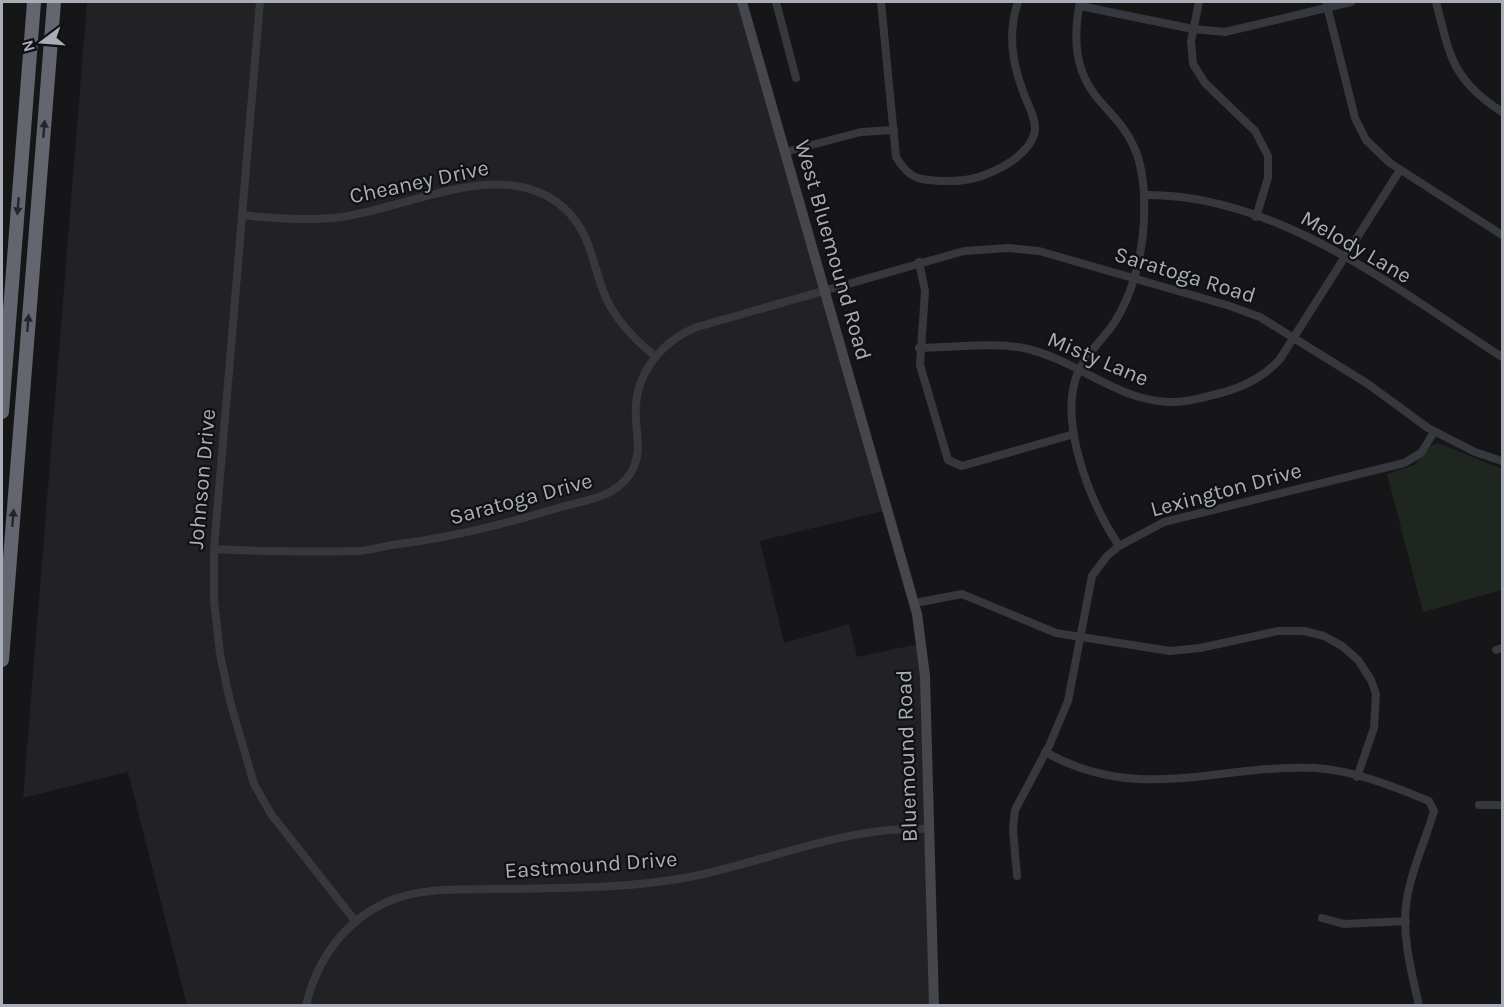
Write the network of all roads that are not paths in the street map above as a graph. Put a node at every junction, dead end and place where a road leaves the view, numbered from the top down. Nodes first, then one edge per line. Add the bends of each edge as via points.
1 (34, 2) edge
2 (54, 2) edge
3 (260, 2) edge
4 (742, 2) edge
5 (776, 2) edge
6 (882, 2) edge
7 (1018, 2) edge
8 (1199, 2) edge
9 (1351, 2) edge
10 (1436, 2) edge
11 (1080, 4) edge
12 (1327, 4) edge
13 (1193, 28) junction
14 (796, 78) dead end
15 (1503, 112) edge
16 (894, 130) junction
17 (785, 152) junction
18 (1400, 170) junction
19 (1144, 195) junction
20 (242, 214) junction
21 (1256, 217) junction
22 (1503, 235) edge
23 (1345, 258) junction
24 (919, 262) junction
25 (1133, 277) junction
26 (825, 290) junction
27 (1296, 337) junction
28 (919, 348) junction
29 (655, 356) junction
30 (1503, 357) edge
31 (1079, 371) junction
32 (2, 412) edge
33 (1434, 432) junction
34 (1074, 434) junction
35 (1503, 461) edge
36 (888, 510) joint
37 (1119, 546) junction
38 (214, 549) junction
39 (915, 603) junction
40 (1080, 638) junction
41 (2, 660) edge
42 (1045, 752) junction
43 (1357, 777) junction
44 (1479, 805) dead end
45 (1503, 805) edge
46 (930, 829) junction
47 (1017, 876) dead end
48 (1322, 918) dead end
49 (1406, 921) junction
50 (356, 922) junction
51 (306, 1005) edge
52 (934, 1005) edge
53 (1419, 1005) edge

1 -> 32 highway
41 -> 2 highway
3 - 20 street, Johnson Drive
4 - 17 main road, West Bluemound Road
5 - 14 street
6 - 16 street
7 - 16 street via 1012,55 1034,119 1035,132 1027,147 1011,162 984,176 963,182 923,180 906,173 896,157
8 - 13 street
9 - 12 street
10 - 15 street via 1458,72 1479,96
11 - 13 street
11 - 19 street via 1076,42 1080,67 1094,93 1122,125 1134,146
12 - 13 street via 1236,30 1212,32
12 - 18 street via 1360,129 1378,154
13 - 21 street via 1190,50 1196,71 1255,131 1264,147 1268,178
16 - 17 street via 861,132
17 - 26 main road, West Bluemound Road
18 - 22 street
18 - 23 street, Misty Lane
19 - 21 street, Melody Lane via 1189,197
19 - 25 street via 1142,244
20 - 29 street, Cheaney Drive via 292,219 341,217 483,184 505,183 531,189 558,203 578,224 614,314
20 - 38 street, Johnson Drive
21 - 23 street, Melody Lane via 1308,236
23 - 27 street, Misty Lane
23 - 30 street, Melody Lane
24 - 25 street, Saratoga Road via 964,251 1008,248 1058,255
24 - 26 street, Saratoga Road
24 - 28 street via 926,291
25 - 27 street, Saratoga Road via 1245,311
25 - 31 street via 1117,319
26 - 29 street, Saratoga Drive via 687,331
26 - 36 main road, West Bluemound Road
27 - 31 street, Misty Lane via 1276,363 1256,380 1231,391 1187,401 1145,399
27 - 33 street, Saratoga Road
28 - 31 street, Misty Lane via 1016,347
28 - 34 street via 922,377 944,454 951,464 962,466
29 - 38 street, Saratoga Drive via 644,374 637,399 639,442 634,468 620,486 605,496 472,532 381,548 275,553
31 - 34 street via 1071,403
33 - 35 street, Saratoga Road
33 - 37 street, Lexington Drive via 1421,453 1404,463 1170,520
34 - 37 street via 1096,508
36 - 39 main road, Bluemound Road
37 - 40 street, Lexington Drive via 1092,576
38 - 50 street, Johnson Drive via 220,654 255,784 271,814
39 - 40 street via 952,594 970,595 1046,630
39 - 46 main road, Bluemound Road via 925,676
40 - 42 street, Lexington Drive via 1071,691
40 - 43 street via 1170,651 1287,630 1310,632 1332,640 1358,660 1376,694 1374,728
42 - 43 street via 1092,772 1147,781 1300,768
42 - 47 street, Lexington Drive via 1013,819
43 - 49 street via 1430,801 1434,807 1409,891
44 - 45 street
46 - 50 street, Eastmound Drive via 850,834 708,873 647,883 413,894 387,902
46 - 52 main road, Bluemound Road
48 - 49 street via 1344,924
49 - 53 street
50 - 51 street, Eastmound Drive via 322,961

